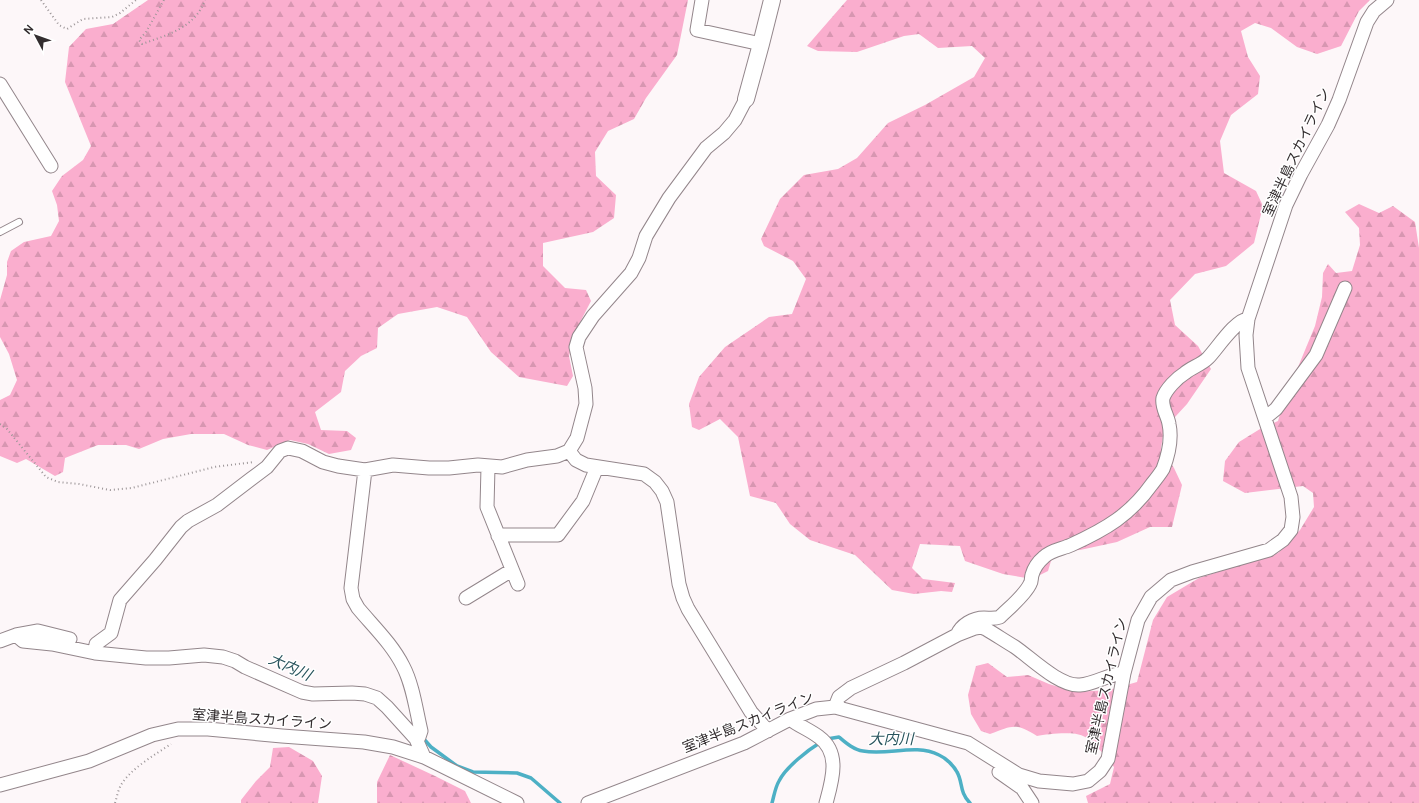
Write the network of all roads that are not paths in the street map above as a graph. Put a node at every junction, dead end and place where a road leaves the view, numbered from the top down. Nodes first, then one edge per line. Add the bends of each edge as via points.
1 (702, 0) edge
2 (772, 0) edge
3 (1387, 0) edge
4 (761, 44) junction
5 (0, 84) edge
6 (746, 99) joint
7 (51, 166) dead end
8 (19, 222) dead end
9 (0, 232) edge
10 (1345, 288) dead end
11 (1248, 319) junction
12 (1265, 418) junction
13 (569, 451) junction
14 (488, 467) junction
15 (597, 467) junction
16 (364, 470) junction
17 (498, 536) junction
18 (512, 570) junction
19 (518, 584) dead end
20 (466, 598) dead end
21 (957, 635) junction
22 (0, 641) edge
23 (96, 648) junction
24 (1124, 672) junction
25 (834, 707) junction
26 (790, 719) junction
27 (768, 731) junction
28 (419, 737) junction
29 (424, 757) junction
30 (998, 763) junction
31 (0, 785) edge
32 (517, 803) edge
33 (588, 803) edge
34 (826, 803) edge
35 (1032, 803) edge

1 - 4 street via 697,30
2 - 4 street
3 - 11 street, 室津半島スカイライン via 1374,11 1367,22 1328,125 1286,204
4 - 6 street
5 - 7 street
6 - 13 street via 735,120 706,148 669,198 646,236 631,273 593,316 579,337 576,347 586,404 578,438
8 - 9 lane
10 - 12 street via 1316,355 1276,409
11 - 12 street, 室津半島スカイライン via 1248,368
11 - 21 street via 1237,324 1206,360 1184,373 1168,390 1162,404 1169,425 1170,440 1162,470 1146,493 1116,522 1045,556 1036,565 1031,583 1000,617 976,619 963,627
12 - 24 street, 室津半島スカイライン via 1291,498 1291,530 1283,540 1269,550 1171,580 1151,596 1138,620
13 - 14 street via 557,456 502,467
13 - 15 street via 576,460
14 - 16 street via 436,468 393,465
14 - 17 street via 487,507
15 - 17 street via 583,502 558,535
15 - 27 street via 644,474 662,491 667,502 682,598 751,712
16 - 23 street via 323,462 302,451 288,448 280,451 267,467 217,505 181,527 120,600 111,634
16 - 28 street via 351,588 353,599 398,656 404,668 411,686
17 - 18 street
18 - 19 street
18 - 20 street
21 - 24 street via 975,628 986,629 1070,685 1100,680
21 - 25 street via 851,688 839,697
22 - 23 street via 16,635 23,641
23 - 28 street via 161,658 204,654 223,657 235,660 302,692 365,694 378,698
24 - 30 street, 室津半島スカイライン via 1108,759 1100,771 1088,781 1073,784 1039,781 1019,775
25 - 26 street, 室津半島スカイライン via 816,709
25 - 30 street, 室津半島スカイライン via 968,743
26 - 27 street, 室津半島スカイライン
26 - 34 street via 820,737 830,750 834,768
27 - 33 street, 室津半島スカイライン via 744,743
28 - 29 street
29 - 31 street, 室津半島スカイライン via 393,747 364,742 208,729 178,729 152,735 89,761
29 - 32 street, 室津半島スカイライン
30 - 35 street via 999,772 1022,788

